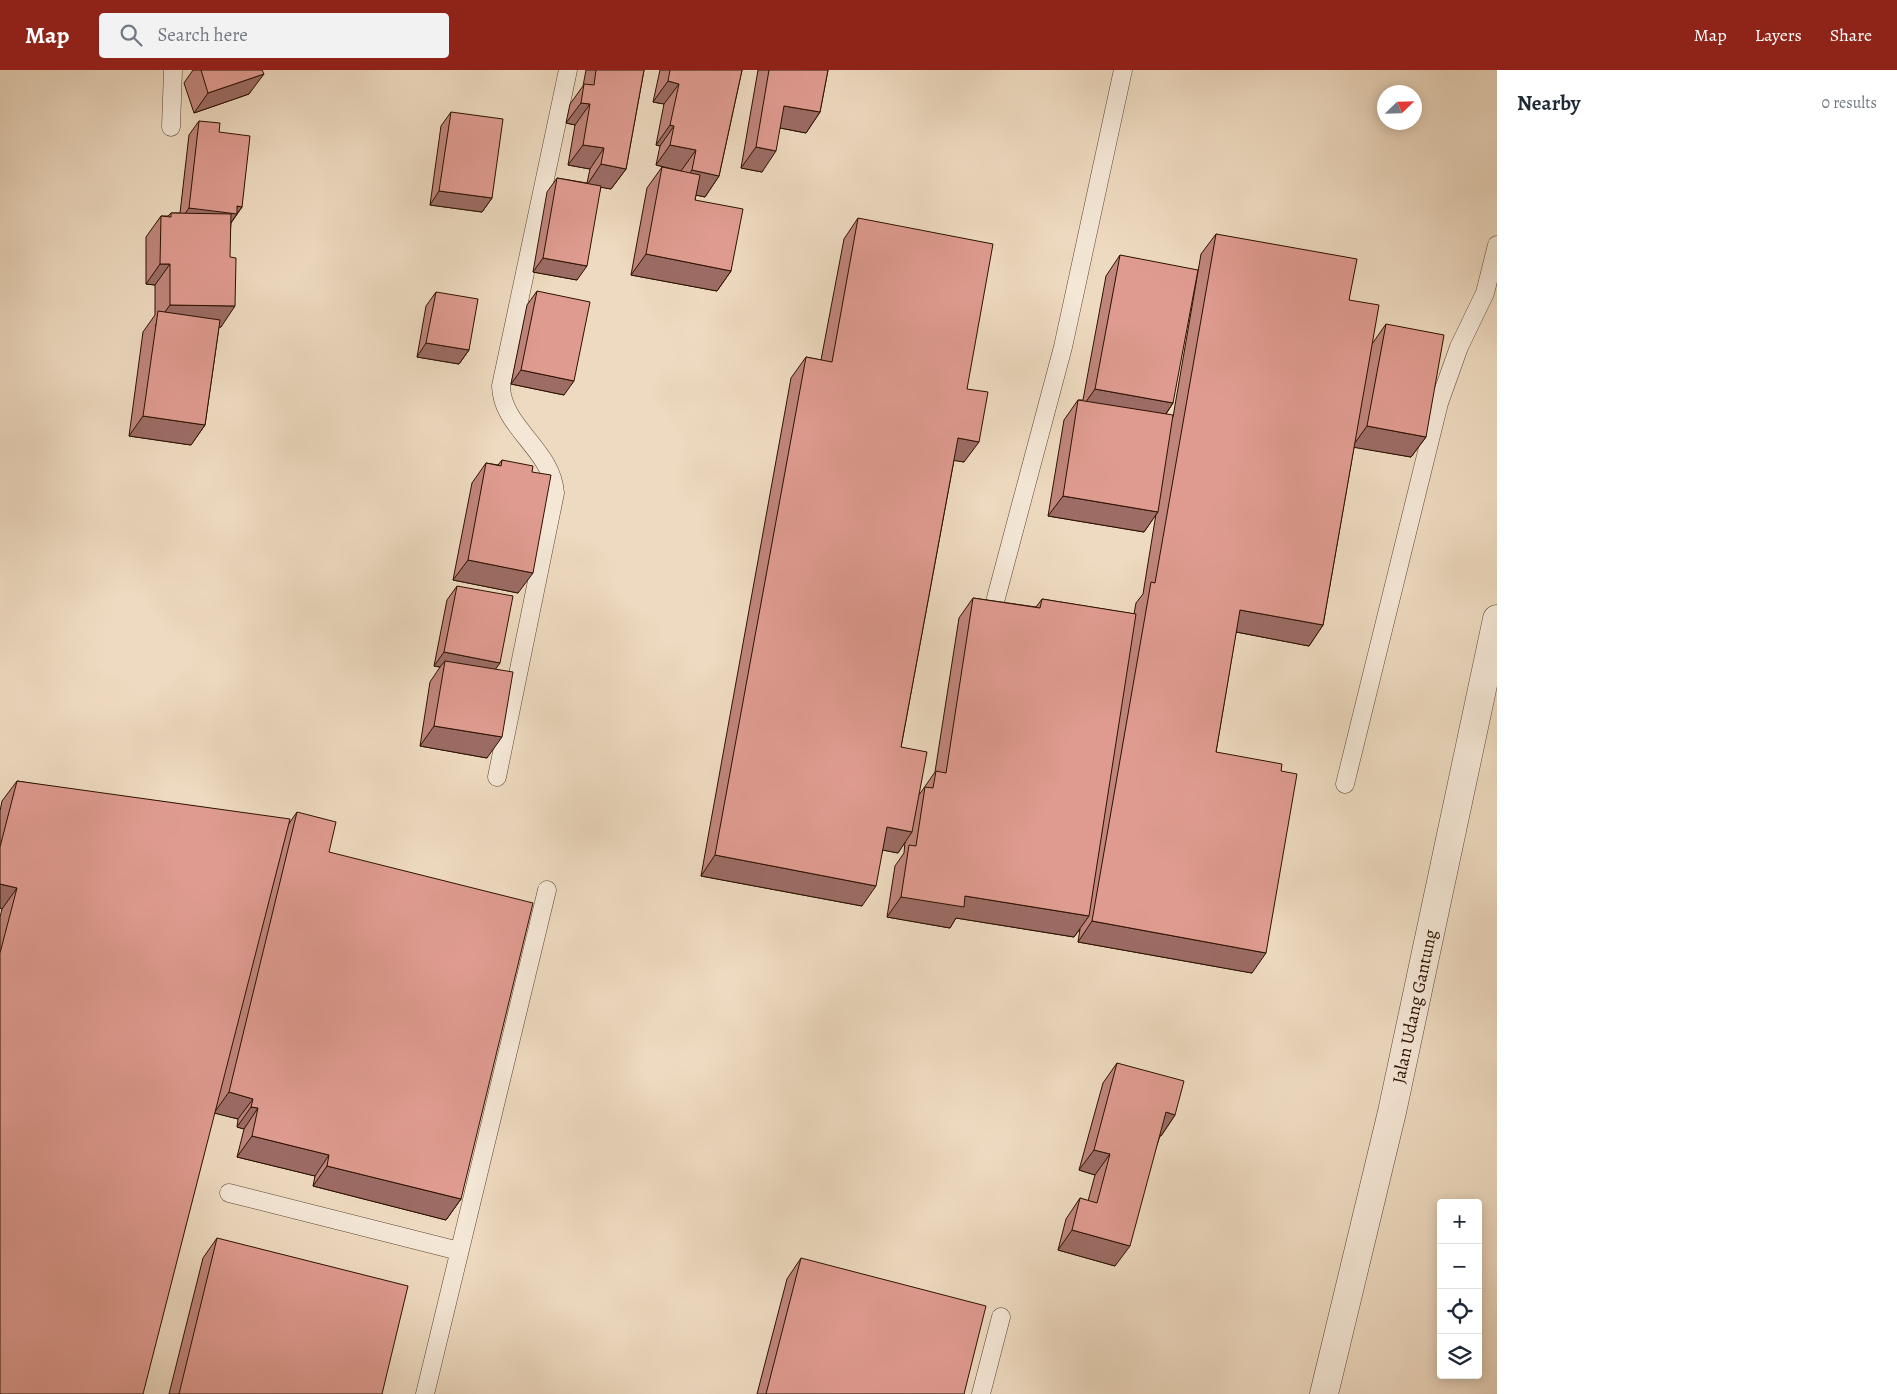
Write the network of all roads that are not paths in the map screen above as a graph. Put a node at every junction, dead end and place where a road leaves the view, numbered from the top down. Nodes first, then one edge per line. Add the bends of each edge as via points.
1 (173, 70) edge
2 (568, 70) edge
3 (1123, 70) edge
4 (171, 127) dead end
5 (1497, 245) edge
6 (996, 598) dead end
7 (1497, 620) edge
8 (497, 777) dead end
9 (1345, 784) dead end
10 (547, 890) dead end
11 (229, 1192) dead end
12 (459, 1251) junction
13 (1001, 1317) dead end
14 (424, 1394) edge
15 (981, 1394) edge
16 (1324, 1394) edge

1 - 4 lane
2 - 8 lane via 501,386 505,407 547,464 554,492
3 - 6 lane via 1063,347
5 - 9 lane via 1485,293 1459,347 1439,403
7 - 16 street, Jalan Udang Gantung via 1392,1112
10 - 12 lane
11 - 12 lane
12 - 14 lane
13 - 15 lane

